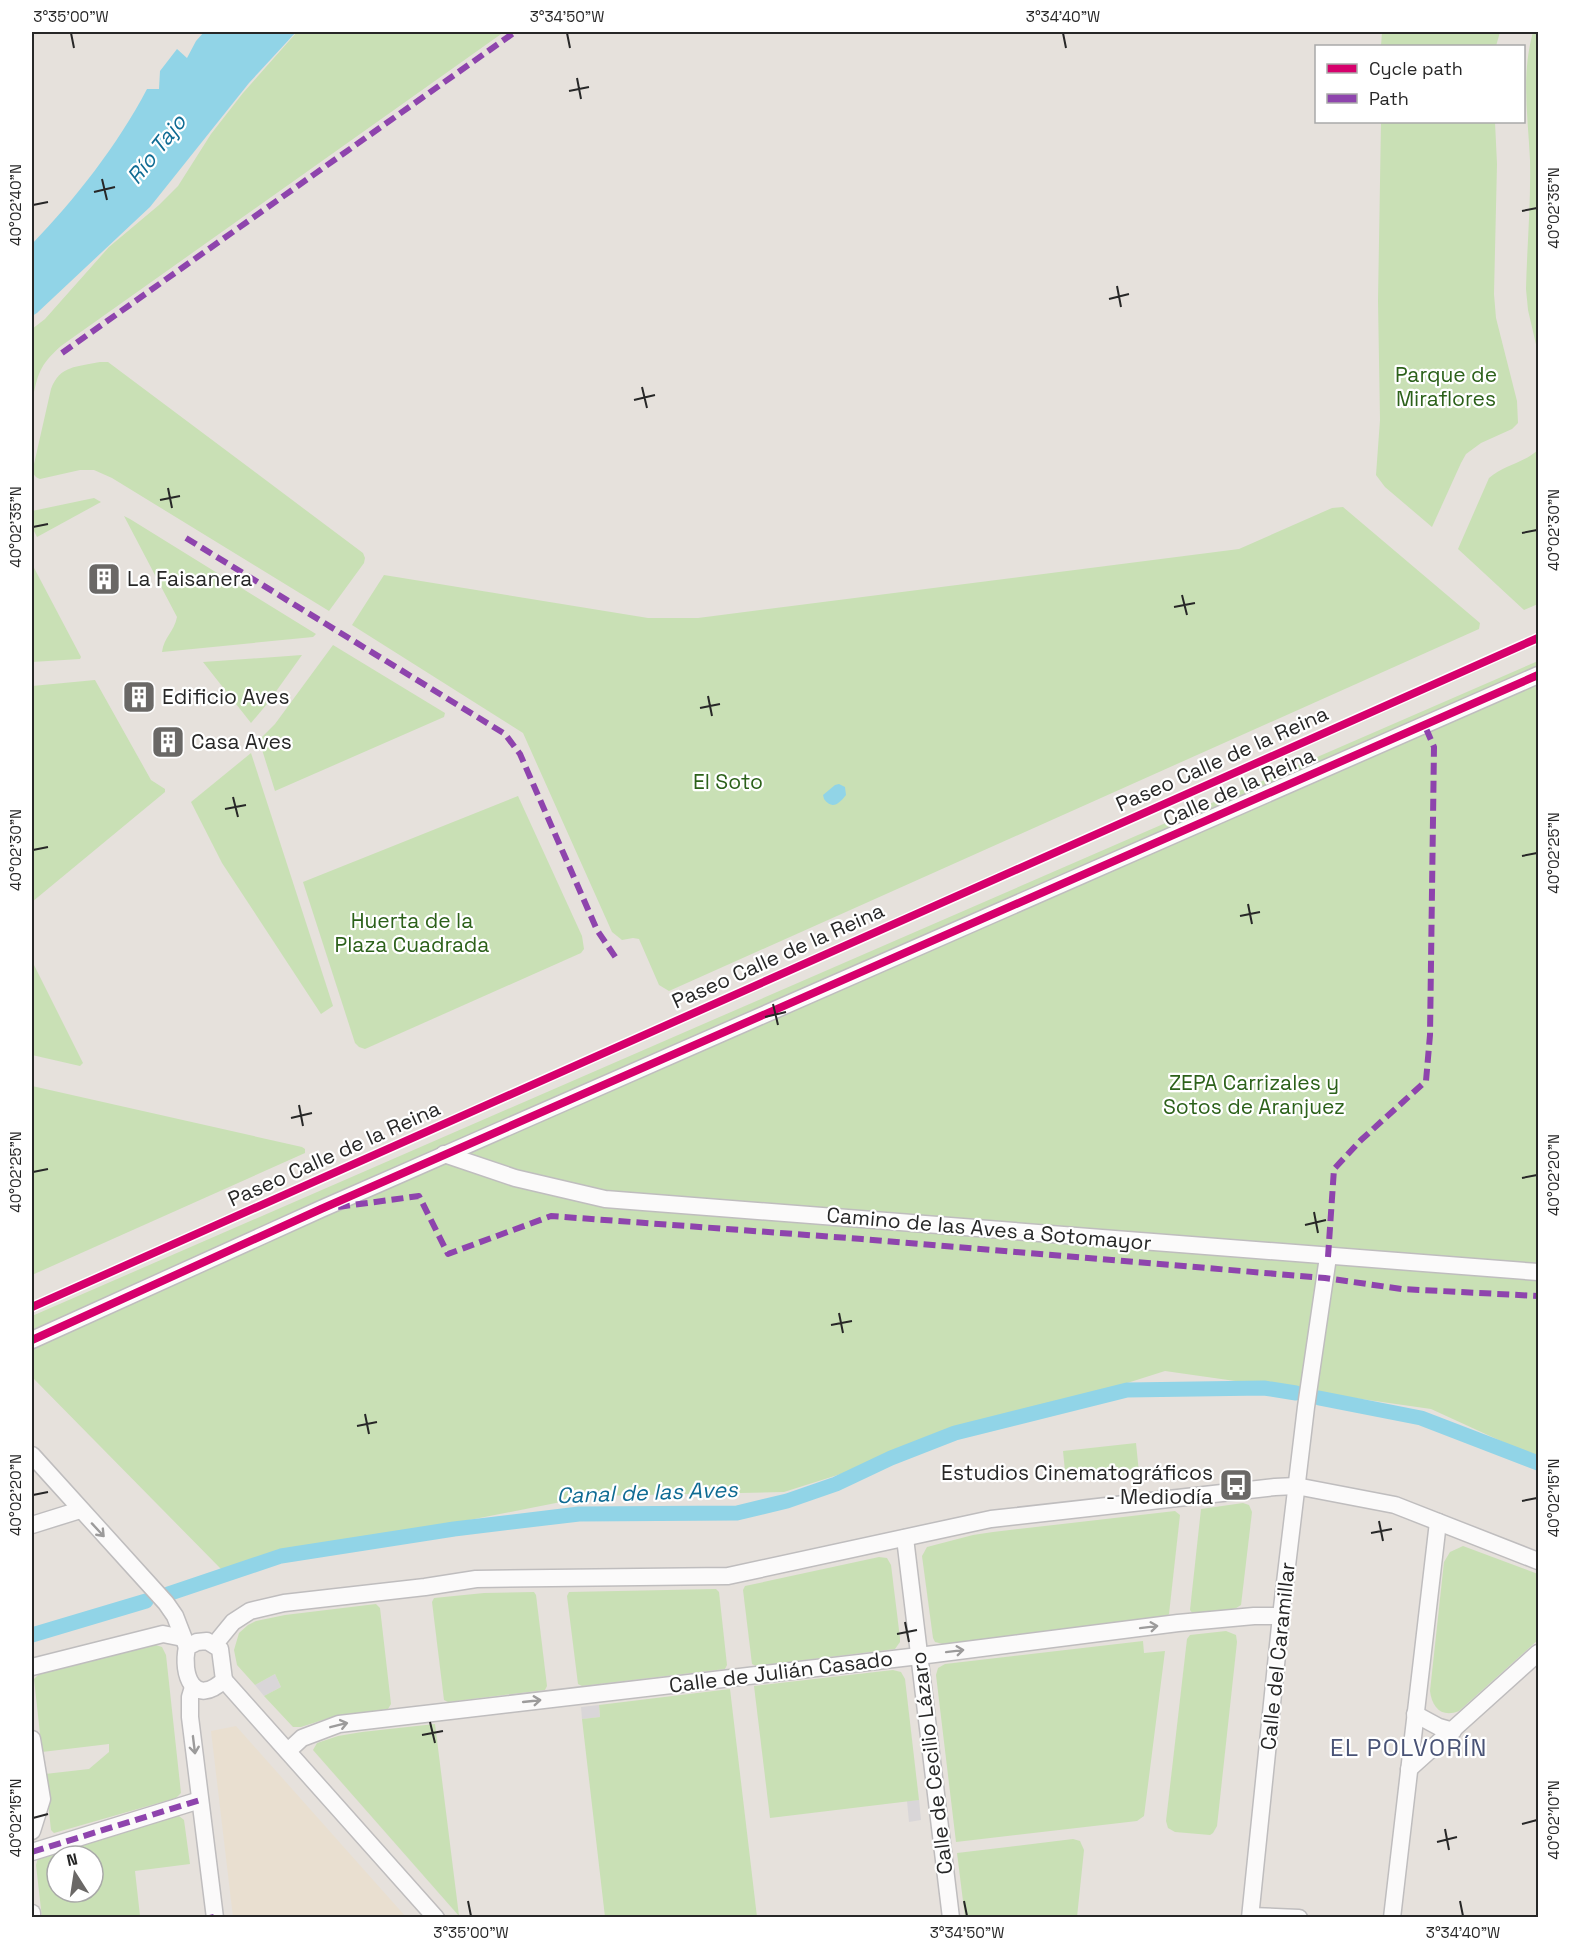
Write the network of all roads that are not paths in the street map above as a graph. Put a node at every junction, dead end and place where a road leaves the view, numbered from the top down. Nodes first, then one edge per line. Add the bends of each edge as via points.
1 (1539, 675) edge
2 (444, 1154) junction
3 (1328, 1257) junction
4 (1539, 1272) edge
5 (32, 1340) edge
6 (32, 1455) edge
7 (1296, 1486) junction
8 (80, 1510) junction
9 (1438, 1522) junction
10 (32, 1525) edge
11 (905, 1538) junction
12 (1539, 1561) edge
13 (1281, 1616) junction
14 (185, 1643) junction
15 (214, 1644) junction
16 (1539, 1653) edge
17 (919, 1656) junction
18 (32, 1667) edge
19 (224, 1680) junction
20 (194, 1687) junction
21 (1415, 1714) junction
22 (1453, 1731) junction
23 (32, 1739) edge
24 (288, 1751) junction
25 (1409, 1769) junction
26 (200, 1800) junction
27 (32, 1831) edge
28 (32, 1852) edge
29 (213, 1917) edge
30 (436, 1917) edge
31 (951, 1917) edge
32 (1251, 1917) edge
33 (1299, 1917) edge
34 (1392, 1917) edge

1 - 2 street, Calle de la Reina
2 - 3 street, Camino de las Aves a Sotomayor via 515,1178 606,1199
2 - 5 street, Calle de la Reina
3 - 4 street, Camino de las Aves a Sotomayor
3 - 7 street, Calle del Caramillar
6 - 8 street
7 - 9 street via 1395,1505
7 - 11 street via 992,1519
7 - 13 street, Calle del Caramillar
8 - 10 street
8 -> 14 street via 166,1603
9 - 12 street
9 - 21 street
11 - 15 street via 728,1576 476,1579 284,1603 250,1611 233,1622
11 - 17 street, Calle de Cecilio Lázaro
17 -> 13 street, Calle de Julián Casado via 1189,1622
13 - 32 street, Calle del Caramillar
14 - 15 street
14 - 18 street via 163,1634
14 - 20 street via 188,1679
15 - 19 street via 223,1657
16 - 22 street
24 -> 17 street, Calle de Julián Casado via 302,1738 339,1724
17 - 31 street, Calle de Cecilio Lázaro
19 - 20 street via 208,1690
19 - 24 street
20 -> 26 street via 190,1717
21 - 22 street
21 - 25 street
22 - 25 street
23 - 27 street via 42,1799
24 - 30 street
25 - 34 street
26 - 28 street
26 - 29 street
32 - 33 street

